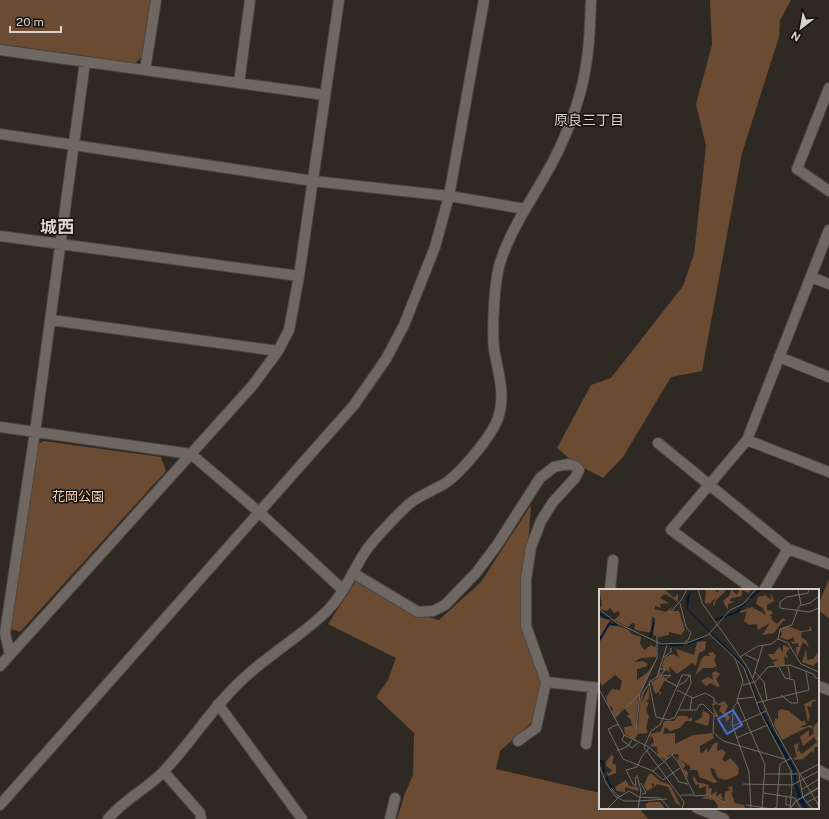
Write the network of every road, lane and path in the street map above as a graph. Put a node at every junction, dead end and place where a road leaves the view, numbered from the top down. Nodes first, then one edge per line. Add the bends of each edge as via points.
1 (156, 0) edge
2 (250, 0) edge
3 (339, 0) edge
4 (484, 0) edge
5 (591, 0) edge
6 (0, 50) edge
7 (85, 62) junction
8 (145, 70) junction
9 (239, 83) junction
10 (829, 88) edge
11 (325, 95) junction
12 (0, 134) edge
13 (75, 145) junction
14 (313, 180) junction
15 (829, 191) edge
16 (449, 196) junction
17 (525, 209) junction
18 (829, 230) edge
19 (0, 236) edge
20 (60, 244) junction
21 (299, 276) junction
22 (811, 276) junction
23 (829, 284) edge
24 (51, 320) junction
25 (278, 351) junction
26 (779, 357) junction
27 (829, 376) edge
28 (0, 427) edge
29 (35, 432) junction
30 (746, 440) junction
31 (658, 444) dead end
32 (191, 454) junction
33 (829, 472) edge
34 (710, 485) junction
35 (259, 512) junction
36 (788, 549) junction
37 (613, 560) dead end
38 (829, 564) edge
39 (354, 574) junction
40 (610, 589) edge
41 (753, 589) edge
42 (765, 589) edge
43 (343, 590) junction
44 (10, 655) junction
45 (0, 666) edge
46 (546, 682) junction
47 (819, 686) edge
48 (597, 688) edge
49 (829, 690) edge
50 (218, 704) junction
51 (518, 741) dead end
52 (586, 744) dead end
53 (819, 770) edge
54 (164, 772) junction
55 (829, 775) edge
56 (395, 798) dead end
57 (0, 805) edge
58 (699, 809) edge
59 (108, 819) edge
60 (201, 819) edge
61 (302, 819) edge
62 (390, 819) edge
63 (724, 819) edge

1 - 8 street
2 - 9 street
3 - 11 street
4 - 16 street
5 - 17 street via 587,65 580,95 560,149
6 - 7 street
7 - 8 street
7 - 13 street
8 - 9 street
9 - 11 street
10 - 15 street via 797,169
11 - 14 street
12 - 13 street
13 - 14 street
13 - 20 street
14 - 16 street
14 - 21 street
16 - 17 street
16 - 35 street via 435,247 417,296 386,359 354,405
17 - 39 street via 499,265 494,348 502,387 502,406 497,421 463,468 442,485 409,504 366,550
18 - 22 street
19 - 20 street
20 - 21 street
20 - 24 street
21 - 25 street via 288,330
22 - 23 street
22 - 26 street
24 - 25 street
24 - 29 street
25 - 32 street via 253,385
26 - 27 street
26 - 30 street
28 - 29 street
29 - 32 street
29 - 44 street via 5,634
30 - 33 street
30 - 34 street
31 - 34 street
32 - 35 street
32 - 44 street
34 - 36 street
34 - 41 street via 672,530
35 - 43 street
35 - 57 street
36 - 38 street
36 - 42 street
37 - 40 street
39 - 43 street
39 - 46 street via 418,612 433,611 446,604 476,573 540,478 554,467 568,464 576,466 579,470 575,478 553,502 541,521 531,547 526,579 526,626
43 - 50 street via 316,622 244,678
44 - 45 street
46 - 48 street
46 - 51 street via 536,728
47 - 49 street
48 - 52 street
50 - 54 street
50 - 61 street
53 - 55 street
54 - 59 street via 116,809
54 - 60 street via 200,813
56 - 62 street
58 - 63 street

